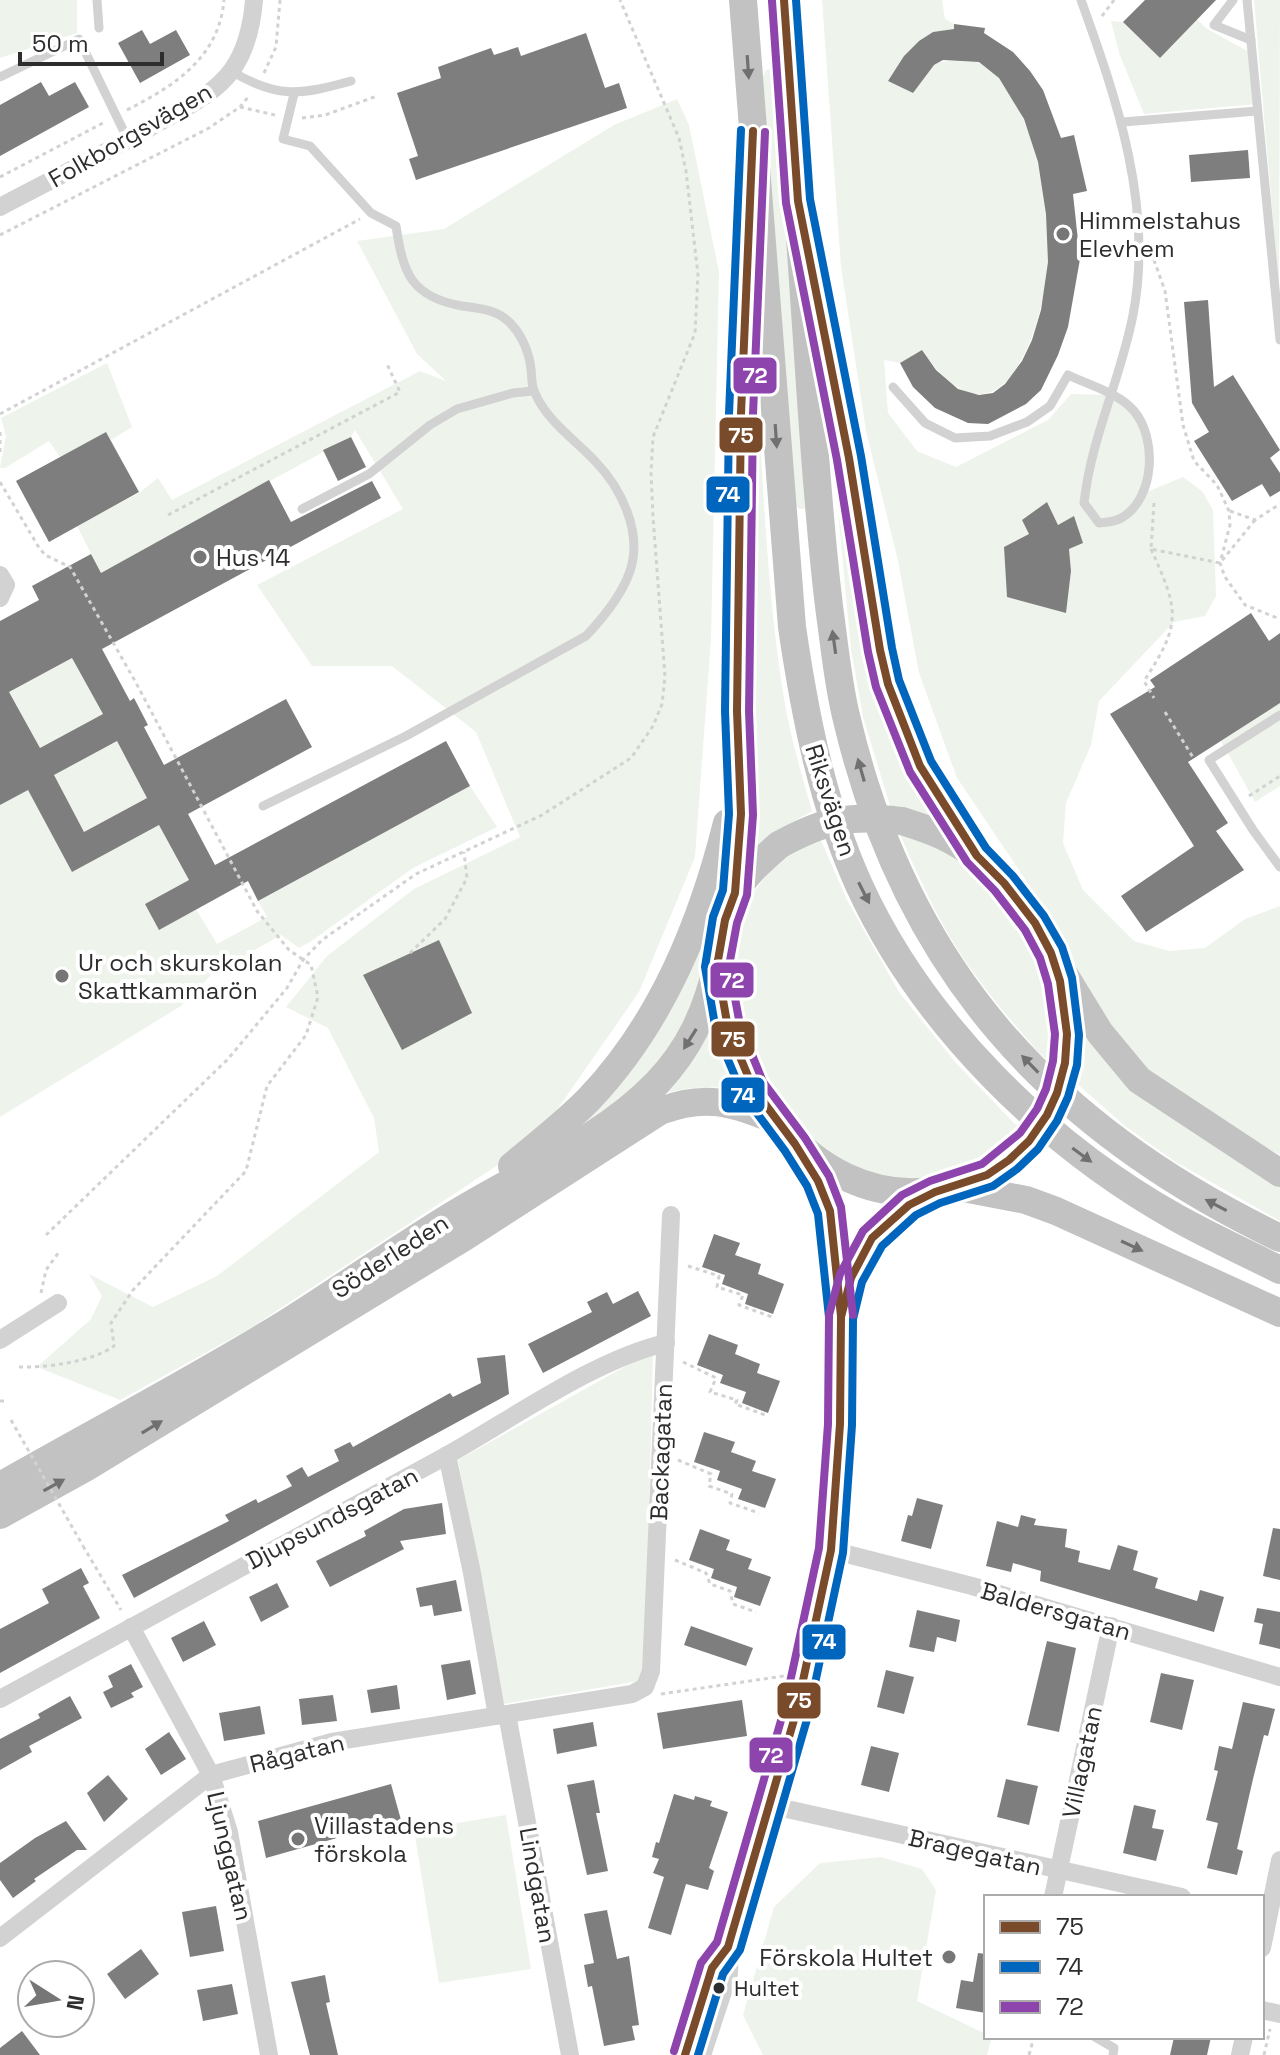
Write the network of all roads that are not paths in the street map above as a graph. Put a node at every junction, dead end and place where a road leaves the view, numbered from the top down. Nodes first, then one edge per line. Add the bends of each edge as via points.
1 (97, 0) edge
2 (254, 0) edge
3 (743, 0) edge
4 (784, 0) edge
5 (1081, 0) edge
6 (1233, 0) edge
7 (1247, 0) edge
8 (99, 28) dead end
9 (1251, 40) junction
10 (231, 71) junction
11 (0, 77) edge
12 (351, 81) dead end
13 (294, 94) junction
14 (1257, 111) junction
15 (1123, 122) junction
16 (753, 134) junction
17 (128, 140) junction
18 (798, 201) junction
19 (0, 207) edge
20 (1280, 340) edge
21 (893, 387) dead end
22 (533, 391) junction
23 (1113, 395) junction
24 (302, 509) dead end
25 (0, 575) edge
26 (0, 598) edge
27 (737, 711) junction
28 (1280, 715) edge
29 (263, 806) dead end
30 (977, 856) junction
31 (1280, 867) edge
32 (735, 893) junction
33 (1051, 953) junction
34 (717, 966) junction
35 (775, 1120) junction
36 (795, 1144) junction
37 (1280, 1173) edge
38 (944, 1189) junction
39 (454, 1214) junction
40 (671, 1215) dead end
41 (1280, 1238) edge
42 (1280, 1270) edge
43 (58, 1303) dead end
44 (1280, 1313) edge
45 (841, 1317) junction
46 (0, 1340) edge
47 (666, 1348) junction
48 (447, 1455) junction
49 (0, 1486) edge
50 (0, 1515) edge
51 (831, 1550) junction
52 (1111, 1626) junction
53 (131, 1627) junction
54 (1280, 1677) edge
55 (645, 1687) joint
56 (0, 1699) edge
57 (502, 1715) junction
58 (211, 1775) junction
59 (769, 1805) junction
60 (1280, 1860) edge
61 (1058, 1871) junction
62 (1053, 1895) edge
63 (1172, 1895) edge
64 (1265, 1914) edge
65 (0, 1938) edge
66 (728, 1947) junction
67 (1098, 2039) edge
68 (269, 2055) edge
69 (570, 2055) edge
70 (685, 2055) edge
71 (700, 2055) edge
72 (1113, 2055) edge

1 - 8 lane
2 - 10 street, Folkborgsvägen via 246,44
3 -> 16 highway
4 - 18 highway
5 - 15 lane
6 - 9 lane via 1214,25
7 - 9 lane
9 - 14 lane
10 - 13 lane via 258,86
10 - 17 street, Folkborgsvägen via 203,98
11 - 17 lane via 79,39
12 - 13 lane
13 - 22 lane via 283,139 310,146 371,213 396,226 405,272 416,286 430,297 503,317 526,347
14 - 15 lane
14 - 20 lane
15 - 23 lane via 1139,250 1133,318
16 - 27 highway via 741,414
16 -> 42 highway, Riksvägen via 792,627 815,757 859,885 915,982 1000,1084 1044,1125 1175,1217
17 - 19 street, Folkborgsvägen
18 - 30 highway via 888,684 920,766
41 -> 18 highway, Riksvägen via 1154,1168 1059,1094 983,1011 945,960 892,863 846,719 834,646 819,527
21 - 23 lane via 925,423 955,438 990,436 1027,422 1050,406 1068,375
22 - 24 lane via 457,409 369,474
22 - 29 lane via 609,477 627,508 633,547 630,571 601,620 586,636 406,736
23 - 23 lane via 1142,423 1148,471 1134,509 1120,520 1099,523 1084,503 1088,471
25 - 26 street via 6,585
27 - 32 highway via 741,814
27 - 39 highway via 728,821 695,929 670,983 590,1097
28 - 31 lane via 1209,760
30 - 32 highway, bridge via 933,831 902,821 832,820 779,845
30 - 33 highway via 1035,923
32 - 34 highway
33 - 37 highway via 1100,1033 1139,1080
33 - 38 highway, bridge via 1067,1034 1057,1093 1029,1141 1009,1160 987,1175
34 - 35 highway via 728,1028 753,1088
34 -> 39 highway, Söderleden via 695,1033 655,1085 604,1127
35 - 36 highway
50 -> 35 highway, Söderleden via 452,1244 660,1111 705,1100
36 - 38 highway via 859,1183 903,1193
36 - 45 street via 830,1211
38 -> 44 highway via 1015,1197 1056,1211
38 - 45 street via 909,1205 872,1238 851,1278
39 - 49 highway, Söderleden via 283,1325
40 - 47 street, Backagatan
43 - 46 street
45 - 51 street
47 - 48 street, Djupsundsgatan via 636,1350
47 - 55 street, Backagatan via 651,1671
48 - 53 street, Djupsundsgatan
48 - 57 street, Lindgatan
51 - 52 street, Baldersgatan
51 - 59 street via 796,1713
52 - 54 street, Baldersgatan
52 - 61 street, Villagatan
53 - 56 street, Djupsundsgatan
53 - 58 street, Ljunggatan
55 - 57 street, Rågatan via 632,1694
57 - 58 street, Rågatan via 332,1742
57 - 69 street, Lindgatan
58 - 65 street, Rågatan
58 - 68 street, Ljunggatan via 229,1832
59 - 61 street, Bragegatan
59 - 66 street
60 - 64 street
61 - 62 street, Villagatan
61 - 63 street, Bragegatan
66 - 70 street via 712,1968
66 - 71 street via 727,1973
67 - 72 lane via 1114,2048

